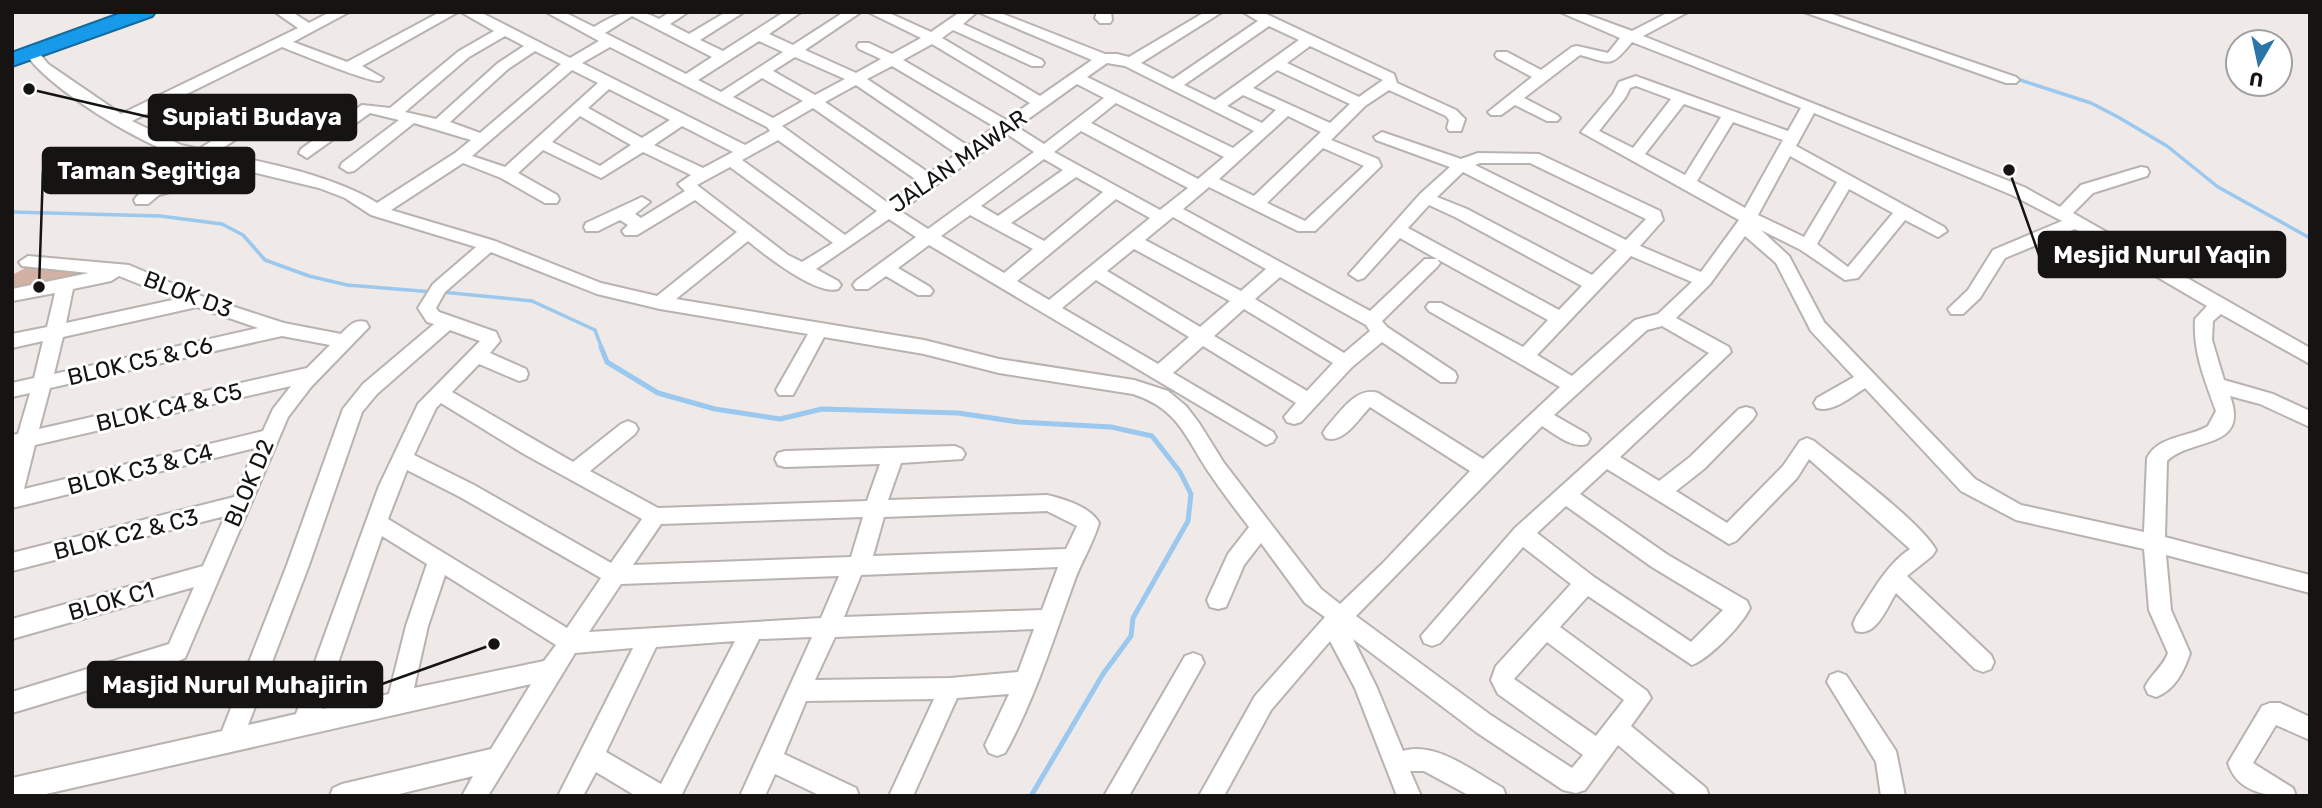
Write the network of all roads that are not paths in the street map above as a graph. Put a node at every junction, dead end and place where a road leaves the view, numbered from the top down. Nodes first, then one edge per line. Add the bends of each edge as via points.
1 (145, 12) edge
2 (282, 12) edge
3 (342, 12) edge
4 (451, 12) edge
5 (468, 12) edge
6 (628, 12) edge
7 (635, 12) edge
8 (681, 12) edge
9 (737, 12) edge
10 (794, 12) edge
11 (854, 12) edge
12 (875, 12) edge
13 (970, 12) edge
14 (985, 12) edge
15 (1215, 12) edge
16 (1250, 12) edge
17 (1567, 12) edge
18 (1681, 12) edge
19 (1811, 12) edge
20 (560, 14) edge
21 (1268, 21) junction
22 (660, 24) junction
23 (952, 24) junction
24 (310, 30) junction
25 (505, 30) junction
26 (596, 32) junction
27 (758, 35) junction
28 (1631, 36) junction
29 (932, 38) junction
30 (689, 40) junction
31 (1309, 40) junction
32 (610, 41) junction
33 (281, 42) junction
34 (535, 45) junction
35 (864, 46) dead end
36 (795, 51) junction
37 (1502, 55) dead end
38 (18, 57) edge
39 (723, 57) junction
40 (890, 58) junction
41 (1117, 60) junction
42 (1037, 63) dead end
43 (1275, 63) junction
44 (570, 64) junction
45 (351, 66) junction
46 (762, 72) junction
47 (1540, 76) junction
48 (375, 78) dead end
49 (855, 78) junction
50 (1077, 78) junction
51 (687, 80) junction
52 (2011, 80) dead end
53 (608, 82) junction
54 (1388, 84) junction
55 (1174, 85) junction
56 (1241, 88) junction
57 (1682, 96) junction
58 (723, 97) junction
59 (1115, 97) junction
60 (1512, 98) junction
61 (813, 101) junction
62 (1040, 102) junction
63 (1360, 103) junction
64 (1810, 106) junction
65 (1216, 107) junction
66 (287, 108) dead end
67 (577, 108) junction
68 (1287, 109) junction
69 (1496, 112) dead end
70 (393, 114) junction
71 (1730, 115) junction
72 (1552, 118) dead end
73 (410, 119) junction
74 (680, 120) junction
75 (120, 121) junction
76 (1079, 123) junction
77 (439, 124) junction
78 (1006, 127) junction
79 (340, 128) junction
80 (776, 128) junction
81 (1455, 128) dead end
82 (1263, 130) junction
83 (232, 135) dead end
84 (1326, 136) junction
85 (1382, 137) dead end
86 (483, 139) junction
87 (541, 143) junction
88 (1791, 144) junction
89 (642, 145) junction
90 (1043, 152) junction
91 (307, 153) dead end
92 (967, 153) junction
93 (208, 156) junction
94 (739, 156) junction
95 (1237, 156) junction
96 (1635, 156) junction
97 (461, 157) junction
98 (1461, 165) junction
99 (348, 167) dead end
100 (1076, 169) junction
101 (2141, 172) dead end
102 (507, 174) junction
103 (703, 174) junction
104 (929, 181) junction
105 (1845, 181) junction
106 (1688, 183) junction
107 (1204, 184) junction
108 (1114, 192) junction
109 (694, 193) junction
110 (1426, 198) junction
111 (551, 199) dead end
112 (142, 201) dead end
113 (642, 202) dead end
114 (1255, 204) junction
115 (969, 207) junction
116 (377, 211) junction
117 (887, 211) junction
118 (1166, 213) junction
119 (1902, 213) junction
120 (624, 214) junction
121 (2069, 218) junction
122 (1746, 221) junction
123 (999, 223) junction
124 (592, 227) dead end
125 (1398, 230) junction
126 (1938, 231) dead end
127 (747, 233) junction
128 (928, 236) junction
129 (1134, 240) junction
130 (845, 243) junction
131 (489, 245) junction
132 (1807, 246) junction
133 (1046, 249) junction
134 (1630, 249) junction
135 (27, 262) edge
136 (1431, 263) dead end
137 (885, 268) junction
138 (1279, 268) junction
139 (129, 271) junction
140 (801, 271) junction
141 (1095, 272) junction
142 (1358, 274) dead end
143 (1006, 281) junction
144 (1704, 281) junction
145 (65, 285) junction
146 (832, 285) dead end
147 (862, 285) dead end
148 (1595, 285) junction
149 (924, 291) dead end
150 (12, 295) edge
151 (1243, 300) junction
152 (198, 301) junction
153 (660, 303) junction
154 (2219, 306) junction
155 (1435, 307) dead end
156 (1051, 309) junction
157 (1957, 309) dead end
158 (1561, 319) junction
159 (1664, 319) junction
160 (448, 322) junction
161 (1376, 326) junction
162 (282, 328) junction
163 (819, 330) junction
164 (56, 331) junction
165 (353, 334) joint
166 (1203, 335) junction
167 (12, 341) edge
168 (479, 356) junction
169 (1525, 356) junction
170 (2310, 357) edge
171 (1345, 362) junction
172 (1161, 372) junction
173 (312, 374) junction
174 (519, 374) dead end
175 (1448, 377) dead end
176 (1866, 379) junction
177 (40, 383) junction
178 (2215, 384) junction
179 (1573, 386) junction
180 (12, 390) edge
181 (786, 390) dead end
182 (439, 393) junction
183 (1308, 401) junction
184 (1824, 403) dead end
185 (1214, 405) junction
186 (1746, 414) dead end
187 (1540, 416) junction
188 (1294, 417) dead end
189 (2310, 420) edge
190 (1189, 424) junction
191 (628, 429) dead end
192 (1333, 433) dead end
193 (1266, 436) dead end
194 (268, 437) junction
195 (1580, 439) dead end
196 (19, 442) edge
197 (955, 454) dead end
198 (893, 457) junction
199 (402, 458) junction
200 (1606, 458) junction
201 (785, 460) dead end
202 (1484, 470) junction
203 (574, 473) junction
204 (1660, 492) junction
205 (1564, 494) junction
206 (12, 498) edge
207 (240, 504) junction
208 (876, 509) junction
209 (655, 516) junction
210 (376, 522) junction
211 (1261, 527) junction
212 (1522, 534) junction
213 (2154, 543) junction
214 (1072, 558) junction
215 (12, 562) edge
216 (438, 563) junction
217 (856, 566) junction
218 (210, 573) junction
219 (614, 575) junction
220 (1894, 577) junction
221 (1586, 583) junction
222 (2310, 584) edge
223 (1218, 600) dead end
224 (1048, 619) junction
225 (1337, 620) junction
226 (1864, 624) dead end
227 (828, 627) junction
228 (1545, 628) junction
229 (12, 629) edge
230 (752, 630) junction
231 (1432, 636) dead end
232 (649, 638) junction
233 (572, 643) junction
234 (1983, 662) dead end
235 (1194, 663) dead end
236 (551, 670) junction
237 (1026, 681) junction
238 (1839, 682) dead end
239 (2156, 687) dead end
240 (950, 688) junction
241 (799, 691) junction
242 (400, 702) junction
243 (12, 703) edge
244 (305, 723) junction
245 (1616, 729) junction
246 (2310, 729) edge
247 (230, 741) junction
248 (997, 745) dead end
249 (1596, 755) junction
250 (592, 756) junction
251 (497, 759) junction
252 (771, 760) junction
253 (1396, 764) junction
254 (12, 790) edge
255 (342, 796) edge
256 (474, 796) edge
257 (570, 796) edge
258 (659, 796) edge
259 (668, 796) edge
260 (752, 796) edge
261 (847, 796) edge
262 (901, 796) edge
263 (1116, 796) edge
264 (1211, 796) edge
265 (1409, 796) edge
266 (1494, 796) edge
267 (1697, 796) edge
268 (1893, 796) edge
269 (2284, 796) edge

1 - 38 highway
2 - 24 street
3 - 24 street
4 - 45 street
5 - 25 street
6 - 26 street
7 - 22 street
8 - 22 street
9 - 30 street
10 - 27 street
11 - 36 street
12 - 29 street
13 - 23 street
14 - 41 street
15 - 41 street, JALAN MAWAR
16 - 21 street
17 - 28 street
18 - 28 street
19 - 52 street
20 - 26 street
21 - 31 street
21 - 55 street
22 - 30 street
23 - 29 street
23 - 42 street
24 - 33 street
25 - 34 street
25 - 70 street via 464,54
26 - 32 street
27 - 36 street
27 - 39 street
28 - 47 street via 1611,58 1577,50
28 - 64 street
29 - 40 street
29 - 62 street
30 - 39 street
31 - 43 street
31 - 54 street via 1389,77
32 - 44 street
32 - 51 street
33 - 45 street
33 - 75 street
34 - 44 street
34 - 77 street via 503,66
35 - 40 street
36 - 46 street
36 - 49 street
37 - 47 street
38 - 75 street via 43,67
39 - 51 street
40 - 49 street
40 - 78 street
41 - 50 street, JALAN MAWAR
41 - 55 street
43 - 56 street
43 - 63 street
44 - 53 street
44 - 86 street
45 - 48 street
46 - 58 street
46 - 61 street
47 - 60 street
49 - 61 street
49 - 92 street
50 - 59 street
50 - 62 street, JALAN MAWAR
51 - 58 street
53 - 67 street
53 - 74 street
54 - 63 street
54 - 81 street via 1451,113 1458,119
55 - 65 street
56 - 65 street
56 - 68 street
57 - 71 street
57 - 96 street
57 - 96 street via 1633,81 1624,85 1591,128 1591,135
58 - 80 street
59 - 76 street
59 - 95 street
60 - 69 street
60 - 72 street
61 - 80 street
61 - 104 street
62 - 78 street, JALAN MAWAR
63 - 84 street
64 - 88 street
64 - 121 street via 1971,171
65 - 82 street
66 - 79 street
67 - 87 street
67 - 89 street
68 - 82 street
68 - 84 street
70 - 73 street
70 - 79 street via 366,108
71 - 88 street
71 - 106 street
73 - 77 street
73 - 99 street
74 - 89 street
74 - 94 street
75 - 93 street via 176,149
76 - 90 street
76 - 107 street
77 - 86 street
78 - 90 street
78 - 92 street, JALAN MAWAR
79 - 91 street
80 - 94 street
80 - 117 street
82 - 95 street
83 - 93 street
84 - 114 street
84 - 114 street via 1374,166 1309,227
85 - 98 street
86 - 97 street
87 - 89 street via 601,173
87 - 102 street
88 - 105 street
88 - 122 street
89 - 103 street
90 - 100 street
90 - 115 street
92 - 104 street, JALAN MAWAR
93 - 112 street via 169,188 153,191
93 - 116 street via 324,184
94 - 103 street
94 - 130 street
95 - 107 street
96 - 106 street
97 - 102 street
97 - 116 street
98 - 110 street
98 - 134 street
98 - 134 street via 1503,155 1533,158 1654,215 1655,220
100 - 108 street
100 - 123 street
101 - 121 street via 2087,189
102 - 111 street
103 - 109 street via 686,184
104 - 117 street, JALAN MAWAR
105 - 119 street
105 - 132 street
106 - 122 street
107 - 114 street
107 - 118 street
108 - 118 street
108 - 133 street
109 - 120 street via 635,228
109 - 127 street
110 - 125 street
110 - 148 street
113 - 120 street
115 - 123 street
115 - 128 street
116 - 131 street
117 - 128 street
117 - 130 street, JALAN MAWAR
118 - 129 street
118 - 138 street
119 - 126 street
119 - 132 street via 1852,274 1844,274
120 - 124 street
121 - 154 street
121 - 157 street via 1999,254 1974,294
122 - 132 street
122 - 144 street
122 - 176 street via 1783,260 1817,326
123 - 133 street
125 - 142 street
125 - 158 street
127 - 140 street
127 - 153 street
128 - 137 street
128 - 143 street
129 - 141 street
129 - 151 street
130 - 140 street, JALAN MAWAR
131 - 153 street via 597,288
131 - 160 street via 439,288 428,304 430,315
133 - 143 street
134 - 144 street
134 - 148 street
135 - 139 street, BLOK D3
136 - 161 street
137 - 147 street
137 - 149 street
138 - 151 street
138 - 161 street
139 - 145 street
139 - 152 street, BLOK D3
140 - 146 street
141 - 156 street
141 - 166 street
143 - 156 street
144 - 159 street
145 - 150 street
145 - 164 street
148 - 158 street
151 - 166 street
151 - 171 street
152 - 162 street, BLOK D3
152 - 164 street
153 - 163 street
154 - 170 street
154 - 178 street via 2204,319 2202,329
155 - 169 street
156 - 172 street
158 - 169 street
159 - 179 street via 1642,326
159 - 200 street via 1722,352
160 - 168 street via 491,338
160 - 247 street via 355,405
161 - 171 street
161 - 175 street
162 - 165 street, BLOK D3
162 - 177 street, BLOK C5 & C6
163 - 181 street
163 - 190 street via 1134,387 1161,396
164 - 167 street
164 - 177 street
165 - 173 street, BLOK D2
166 - 172 street
166 - 183 street
168 - 174 street
168 - 182 street
169 - 179 street
171 - 183 street
172 - 185 street
173 - 194 street, BLOK D2 via 294,392
173 - 196 street, BLOK C4 & C5
176 - 184 street
176 - 213 street via 1980,494 2016,512
177 - 180 street, BLOK C5 & C6
177 - 196 street
178 - 189 street via 2260,396
178 - 213 street via 2226,411 2224,423 2214,434 2176,444 2157,458
179 - 187 street
182 - 199 street via 420,417
182 - 203 street
183 - 188 street
185 - 190 street
185 - 193 street
186 - 204 street
187 - 195 street
187 - 202 street
190 - 211 street
191 - 203 street
192 - 202 street via 1371,398
194 - 206 street, BLOK C3 & C4
194 - 207 street, BLOK D2
196 - 206 street
197 - 198 street
198 - 201 street
198 - 208 street
199 - 210 street
199 - 219 street
200 - 204 street
200 - 205 street
202 - 225 street
203 - 209 street
204 - 220 street via 1729,535 1790,472 1807,446 1922,545 1924,553
205 - 212 street
205 - 221 street via 1648,554 1739,608 1692,655
207 - 215 street, BLOK C2 & C3
207 - 218 street, BLOK D2
208 - 209 street
208 - 214 street via 1060,506 1089,523
208 - 217 street
209 - 219 street
210 - 216 street
210 - 244 street
211 - 223 street via 1236,560
211 - 225 street via 1312,596
212 - 221 street
212 - 231 street
213 - 222 street
213 - 239 street via 2160,610 2179,653 2174,668
214 - 217 street
214 - 224 street
216 - 233 street
216 - 242 street via 417,626
217 - 219 street
217 - 227 street
218 - 229 street, BLOK C1
218 - 243 street, BLOK D2 via 177,651
219 - 233 street
220 - 226 street
220 - 234 street
221 - 228 street
224 - 227 street
224 - 237 street
225 - 249 street via 1564,779 1576,782
225 - 253 street
225 - 264 street via 1263,703
227 - 230 street
227 - 241 street
228 - 245 street via 1639,698
228 - 249 street via 1502,680 1593,748
230 - 232 street
230 - 259 street
232 - 233 street
232 - 250 street
233 - 236 street
235 - 263 street
236 - 242 street
236 - 251 street
237 - 240 street
237 - 248 street
238 - 268 street via 1888,759
240 - 241 street
240 - 262 street
241 - 252 street
242 - 244 street
244 - 247 street
245 - 249 street
245 - 267 street
246 - 269 street via 2270,714 2240,763 2242,769
247 - 254 street
250 - 257 street
250 - 258 street
251 - 255 street
251 - 256 street
252 - 260 street
252 - 261 street
253 - 265 street
253 - 266 street via 1428,760

